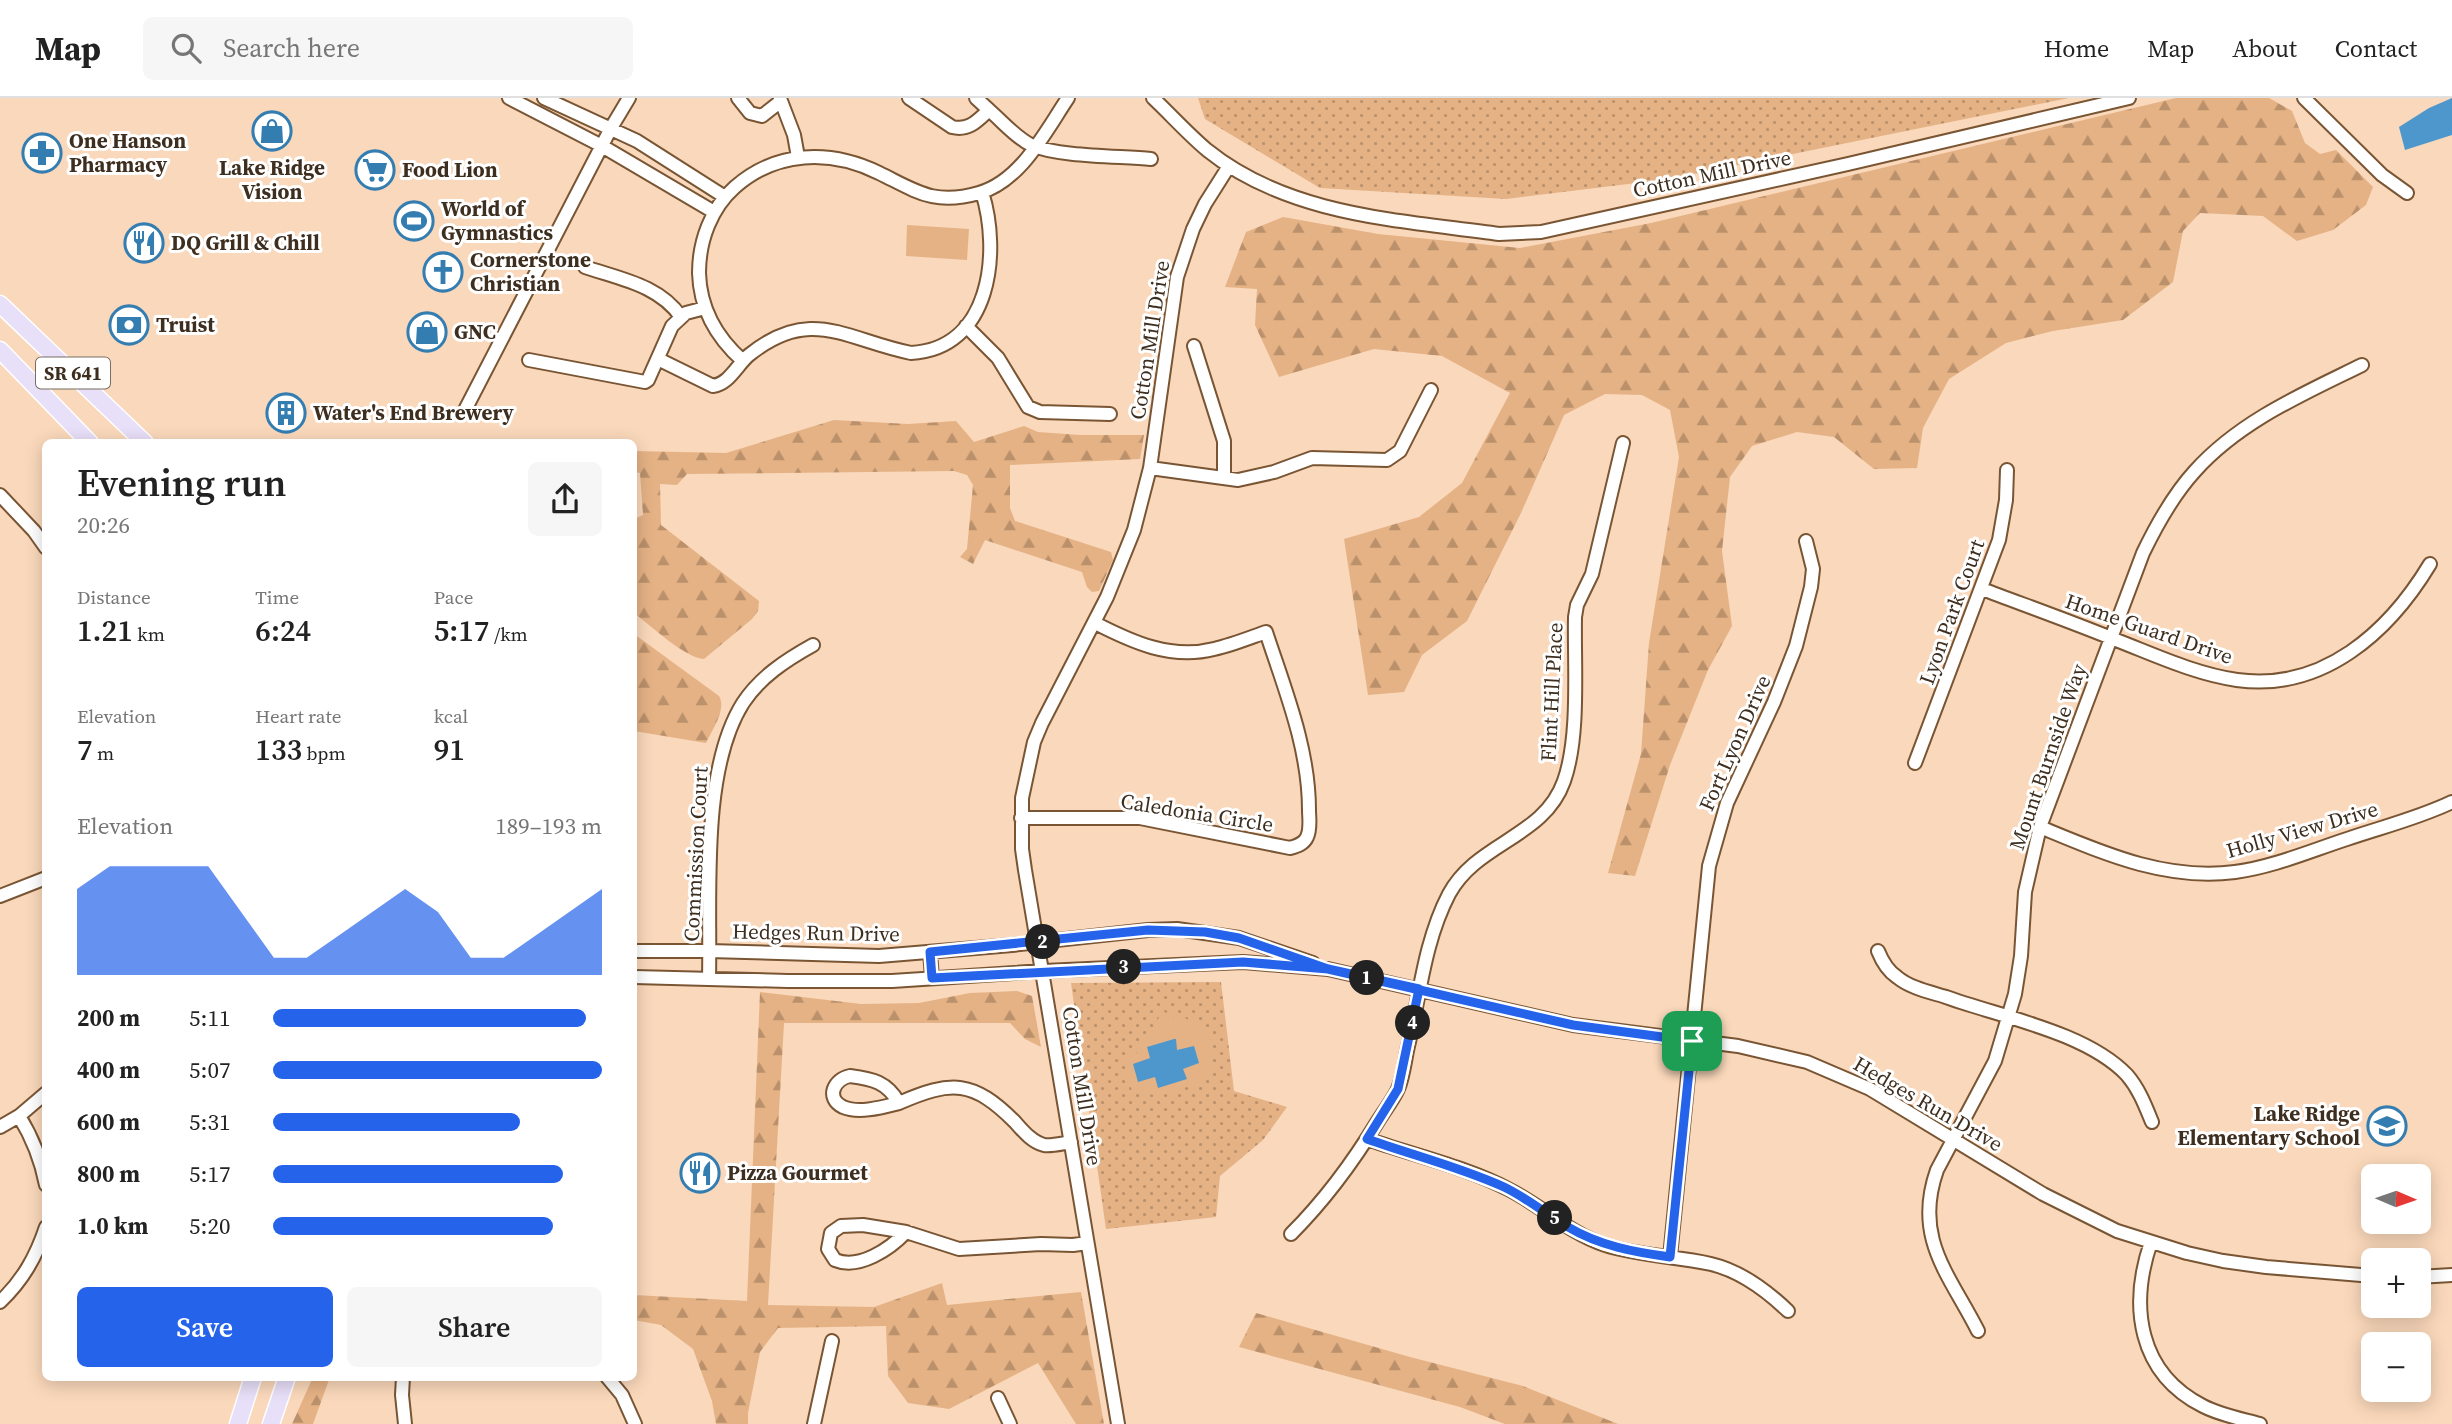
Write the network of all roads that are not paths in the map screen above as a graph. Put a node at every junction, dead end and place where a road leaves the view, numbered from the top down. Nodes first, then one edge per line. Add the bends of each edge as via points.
1 (509, 98) edge
2 (544, 98) edge
3 (629, 98) edge
4 (738, 98) edge
5 (909, 98) edge
6 (976, 98) edge
7 (1068, 98) edge
8 (1153, 98) edge
9 (2129, 98) edge
10 (2304, 98) edge
11 (780, 99) edge
12 (989, 110) junction
13 (611, 128) junction
14 (602, 146) junction
15 (1035, 146) junction
16 (798, 157) junction
17 (1151, 159) dead end
18 (1230, 166) junction
19 (982, 192) junction
20 (2407, 193) dead end
21 (725, 197) junction
22 (714, 212) junction
23 (585, 267) dead end
24 (0, 304) edge
25 (705, 308) junction
26 (681, 317) junction
27 (966, 327) junction
28 (1194, 346) dead end
29 (0, 350) edge
30 (657, 359) junction
31 (529, 360) dead end
32 (743, 361) junction
33 (2362, 365) dead end
34 (1431, 390) dead end
35 (464, 412) dead end
36 (1110, 414) dead end
37 (86, 439) edge
38 (141, 439) edge
39 (1623, 443) dead end
40 (1150, 468) junction
41 (2007, 470) dead end
42 (1224, 478) junction
43 (3, 503) edge
44 (1805, 541) dead end
45 (42, 542) edge
46 (2430, 564) dead end
47 (1982, 589) junction
48 (1095, 623) junction
49 (2111, 638) junction
50 (813, 645) dead end
51 (1915, 763) dead end
52 (2452, 802) edge
53 (1021, 818) junction
54 (2040, 827) junction
55 (42, 880) edge
56 (0, 896) edge
57 (1038, 942) junction
58 (637, 951) edge
59 (709, 951) junction
60 (1878, 951) dead end
61 (930, 952) junction
62 (1328, 969) junction
63 (1044, 971) junction
64 (637, 976) edge
65 (709, 978) junction
66 (932, 978) junction
67 (1419, 989) junction
68 (2009, 1017) junction
69 (1692, 1041) junction
70 (42, 1096) edge
71 (899, 1103) junction
72 (19, 1116) junction
73 (2152, 1122) dead end
74 (0, 1127) edge
75 (1367, 1139) junction
76 (1953, 1140) junction
77 (1071, 1142) junction
78 (42, 1168) edge
79 (906, 1231) junction
80 (1291, 1234) dead end
81 (42, 1237) edge
82 (2151, 1242) junction
83 (1087, 1243) junction
84 (1670, 1257) junction
85 (2361, 1275) edge
86 (2452, 1275) edge
87 (2431, 1276) edge
88 (0, 1302) edge
89 (1788, 1311) dead end
90 (1978, 1331) dead end
91 (832, 1341) dead end
92 (252, 1381) edge
93 (286, 1381) edge
94 (403, 1381) edge
95 (610, 1381) edge
96 (998, 1398) dead end
97 (239, 1424) edge
98 (271, 1424) edge
99 (405, 1424) edge
100 (635, 1424) edge
101 (814, 1424) edge
102 (1010, 1424) edge
103 (1118, 1424) edge
104 (2260, 1424) edge

1 - 14 street
2 - 13 street
3 - 13 street
4 - 11 street via 755,116 765,115
5 - 12 street via 960,129
6 - 12 street
7 - 15 street
8 - 18 street
9 - 18 street, Cotton Mill Drive via 1517,235 1325,208 1263,185
10 - 20 street via 2382,175
11 - 16 street
12 - 15 street
13 - 14 street
13 - 21 street
14 - 22 street
14 - 35 street
15 - 17 street
15 - 19 street via 1009,177
16 - 19 street via 844,160 921,195 950,198
16 - 21 street via 765,167
18 - 40 street, Cotton Mill Drive via 1193,229 1177,277
19 - 27 street via 990,224 991,264 981,300
21 - 22 street
22 - 25 street via 700,254
23 - 26 street via 652,290
24 - 38 main road, SR 641
25 - 26 street
25 - 32 street via 717,331
26 - 30 street
27 - 32 street via 938,348 911,353 827,329 797,329
27 - 36 street via 998,358 1028,407 1040,412
28 - 42 street via 1224,441
29 - 37 main road, SR 641
30 - 31 street via 645,382
30 - 32 street via 713,386 725,382
33 - 49 street, Mount Burnside Way via 2255,421 2196,470 2171,502 2143,552
34 - 42 street via 1400,451 1387,460 1312,458 1252,478
39 - 67 street, Flint Hill Place via 1592,574 1577,605 1572,730 1563,784 1532,825 1483,855 1459,879 1443,907
40 - 42 street
40 - 48 street, Cotton Mill Drive via 1132,537
41 - 47 street, Lyon Park Court via 1999,540
43 - 45 street
44 - 69 street, Fort Lyon Drive via 1813,569 1797,646 1727,803 1709,866
46 - 49 street, Home Guard Drive via 2402,605 2369,639 2336,661 2293,677 2258,681 2219,677
47 - 49 street, Home Guard Drive
47 - 51 street, Lyon Park Court
48 - 53 street, Cotton Mill Drive via 1034,742
48 - 53 street, Caledonia Circle via 1147,647 1182,652 1213,649 1266,632 1302,746 1309,802 1307,837 1290,848 1140,818
49 - 54 street, Mount Burnside Way
50 - 59 street, Commission Court via 762,680 743,704 726,739 714,806
52 - 54 street, Holly View Drive via 2236,872 2187,873 2136,864
53 - 57 street, Cotton Mill Drive
54 - 68 street, Mount Burnside Way via 2025,892 2021,956
55 - 56 street
57 - 61 street, Hedges Run Drive
57 - 62 street, Hedges Run Drive via 1148,930 1205,932 1239,938
57 - 63 street, Cotton Mill Drive
58 - 59 street, Hedges Run Drive
59 - 61 street, Hedges Run Drive via 850,957
59 - 65 street, Commission Court
60 - 68 street via 1888,969 1907,984
61 - 66 street
62 - 63 street, Hedges Run Drive via 1243,962
62 - 67 street, Hedges Run Drive
63 - 66 street, Hedges Run Drive
63 - 77 street, Cotton Mill Drive
64 - 65 street, Hedges Run Drive
65 - 66 street, Hedges Run Drive via 851,982
67 - 69 street, Hedges Run Drive via 1573,1025
67 - 75 street, Flint Hill Place via 1398,1089
68 - 73 street via 2068,1038 2116,1065 2136,1086
68 - 76 street, Mount Burnside Way via 1995,1061
69 - 76 street, Hedges Run Drive via 1807,1062 1870,1089
69 - 84 street, Fort Lyon Drive
70 - 72 street
71 - 71 street via 846,1108 835,1100 833,1088 847,1076 872,1079 892,1091
71 - 77 street via 936,1088 964,1088 990,1099 1034,1140 1051,1145
72 - 74 street
72 - 78 street
75 - 80 street, Flint Hill Place via 1315,1210
75 - 84 street via 1482,1177 1606,1245
76 - 82 street, Hedges Run Drive via 2043,1194 2117,1231
76 - 90 street, Mount Burnside Way via 1931,1186 1930,1232 1935,1251
77 - 83 street, Cotton Mill Drive
79 - 79 street via 841,1226 831,1233 828,1249 841,1262 863,1259 890,1247
79 - 83 street via 959,1248
81 - 88 street via 29,1268
82 - 85 street, Hedges Run Drive via 2255,1266
82 - 104 street via 2139,1299 2141,1327 2153,1357 2190,1399
83 - 103 street, Cotton Mill Drive
84 - 89 street via 1737,1274
86 - 87 street
91 - 101 street
92 - 97 main road
93 - 98 main road
94 - 99 street
95 - 100 street
96 - 102 street

